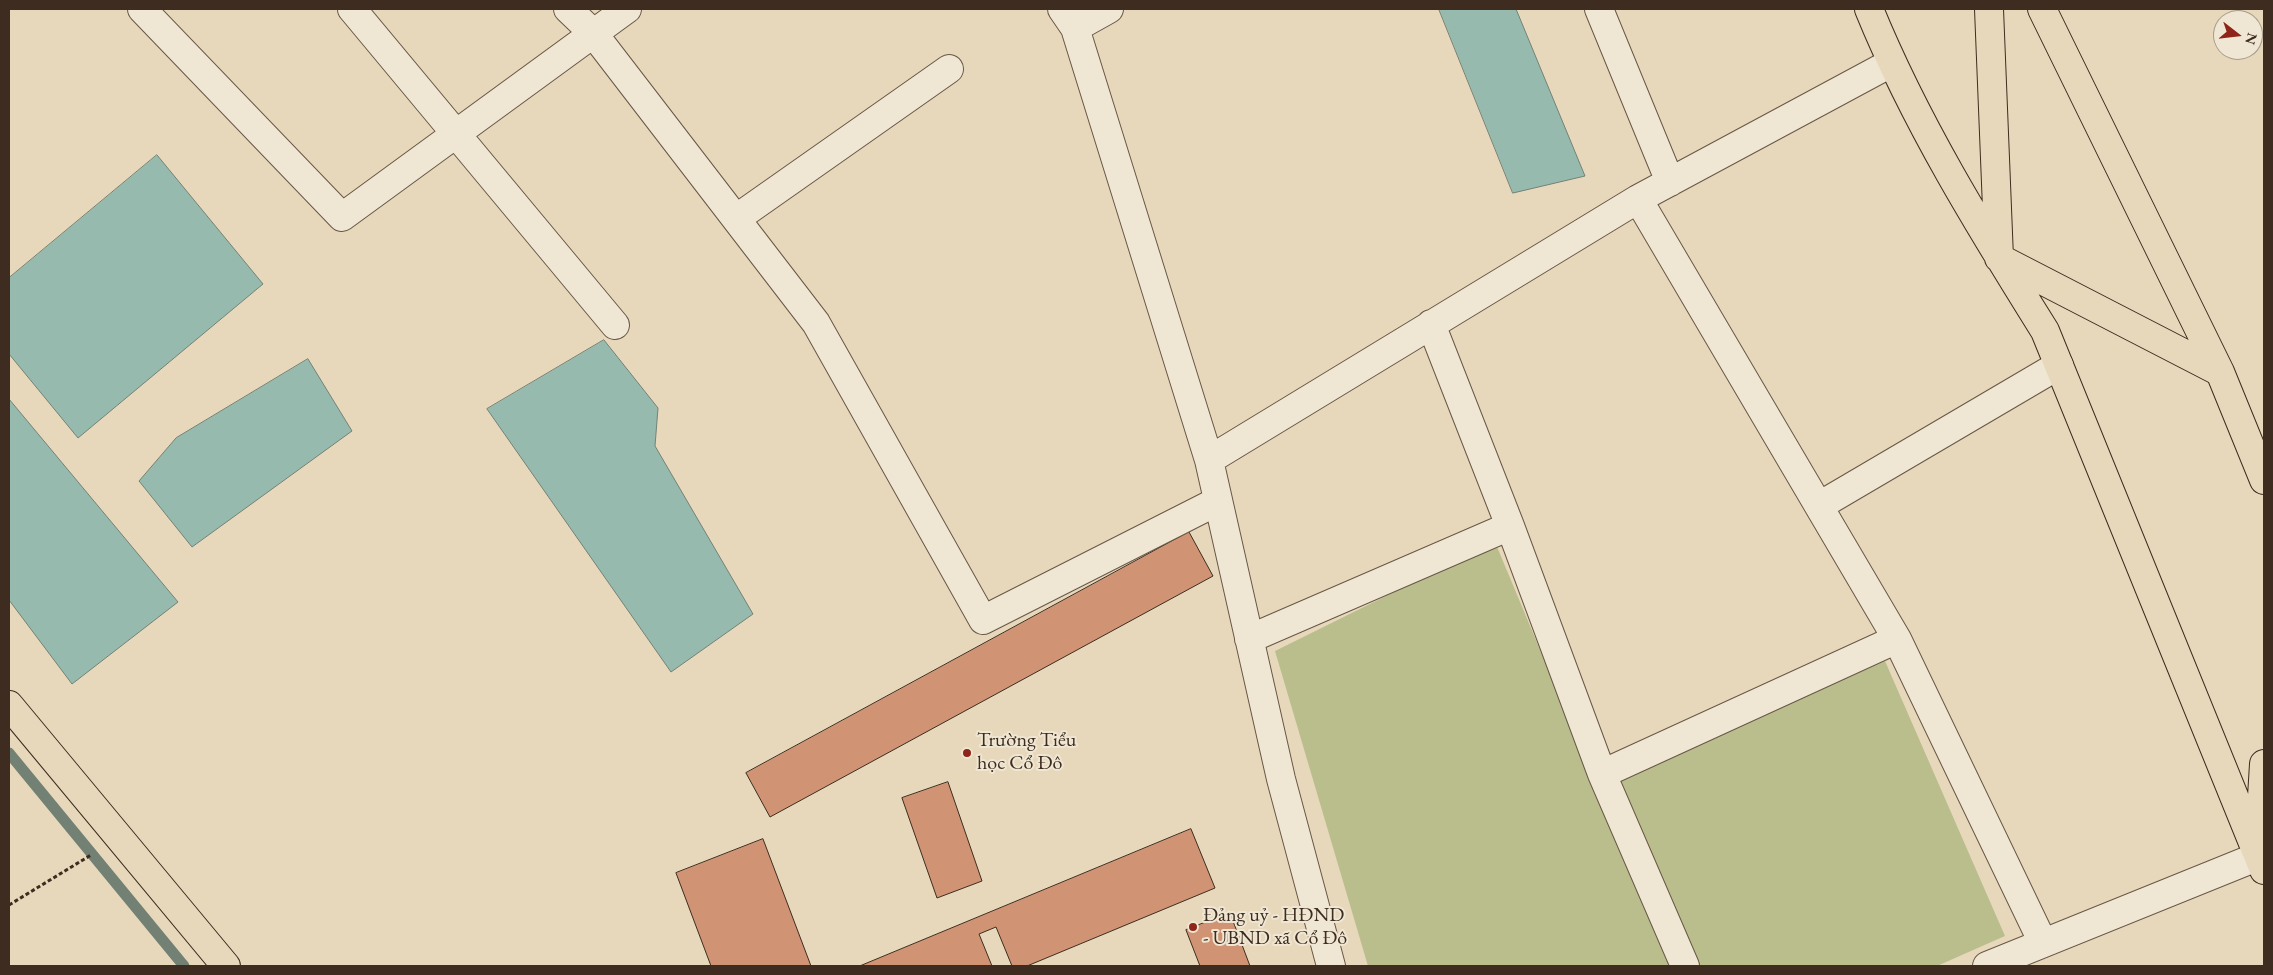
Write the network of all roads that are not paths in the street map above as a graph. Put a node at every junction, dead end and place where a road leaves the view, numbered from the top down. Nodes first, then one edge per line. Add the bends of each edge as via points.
1 (142, 9) edge
2 (352, 9) edge
3 (568, 9) edge
4 (627, 9) edge
5 (1109, 9) edge
6 (1599, 9) edge
7 (1869, 9) edge
8 (1990, 9) edge
9 (2042, 9) edge
10 (1068, 18) edge
11 (593, 33) junction
12 (1891, 63) junction
13 (949, 69) dead end
14 (456, 134) junction
15 (1670, 182) junction
16 (1638, 199) junction
17 (737, 218) junction
18 (1999, 258) junction
19 (1431, 324) junction
20 (615, 325) dead end
21 (2059, 365) junction
22 (2220, 372) junction
23 (1209, 460) junction
24 (2264, 480) edge
25 (1218, 501) junction
26 (1819, 506) junction
27 (1510, 526) junction
28 (1897, 639) junction
29 (1249, 640) junction
30 (9, 705) edge
31 (2264, 764) edge
32 (1602, 774) junction
33 (2262, 862) edge
34 (2043, 943) junction
35 (226, 966) edge
36 (1331, 966) edge
37 (1686, 966) edge
38 (1987, 966) edge

1 - 14 street via 342,216
2 - 14 street
3 - 11 street
4 - 11 street
5 - 10 street
6 - 15 street
7 - 12 main road
8 - 18 main road
9 - 22 main road
10 - 23 street
11 - 14 street
11 - 17 street
12 - 15 street
12 - 18 main road
13 - 17 street
14 - 20 street
15 - 16 street
16 - 19 street
16 - 26 street
17 - 25 street via 816,323 983,620
18 - 21 main road via 2045,331
18 - 22 main road
19 - 23 street
19 - 27 street
21 - 26 street
21 - 33 main road
22 - 24 main road
23 - 25 street
25 - 29 street
26 - 28 street
27 - 29 street
27 - 32 street
28 - 32 street
28 - 34 street
29 - 36 street via 1281,780
30 - 35 main road
31 - 33 main road
32 - 37 street
33 - 34 street
34 - 38 street

